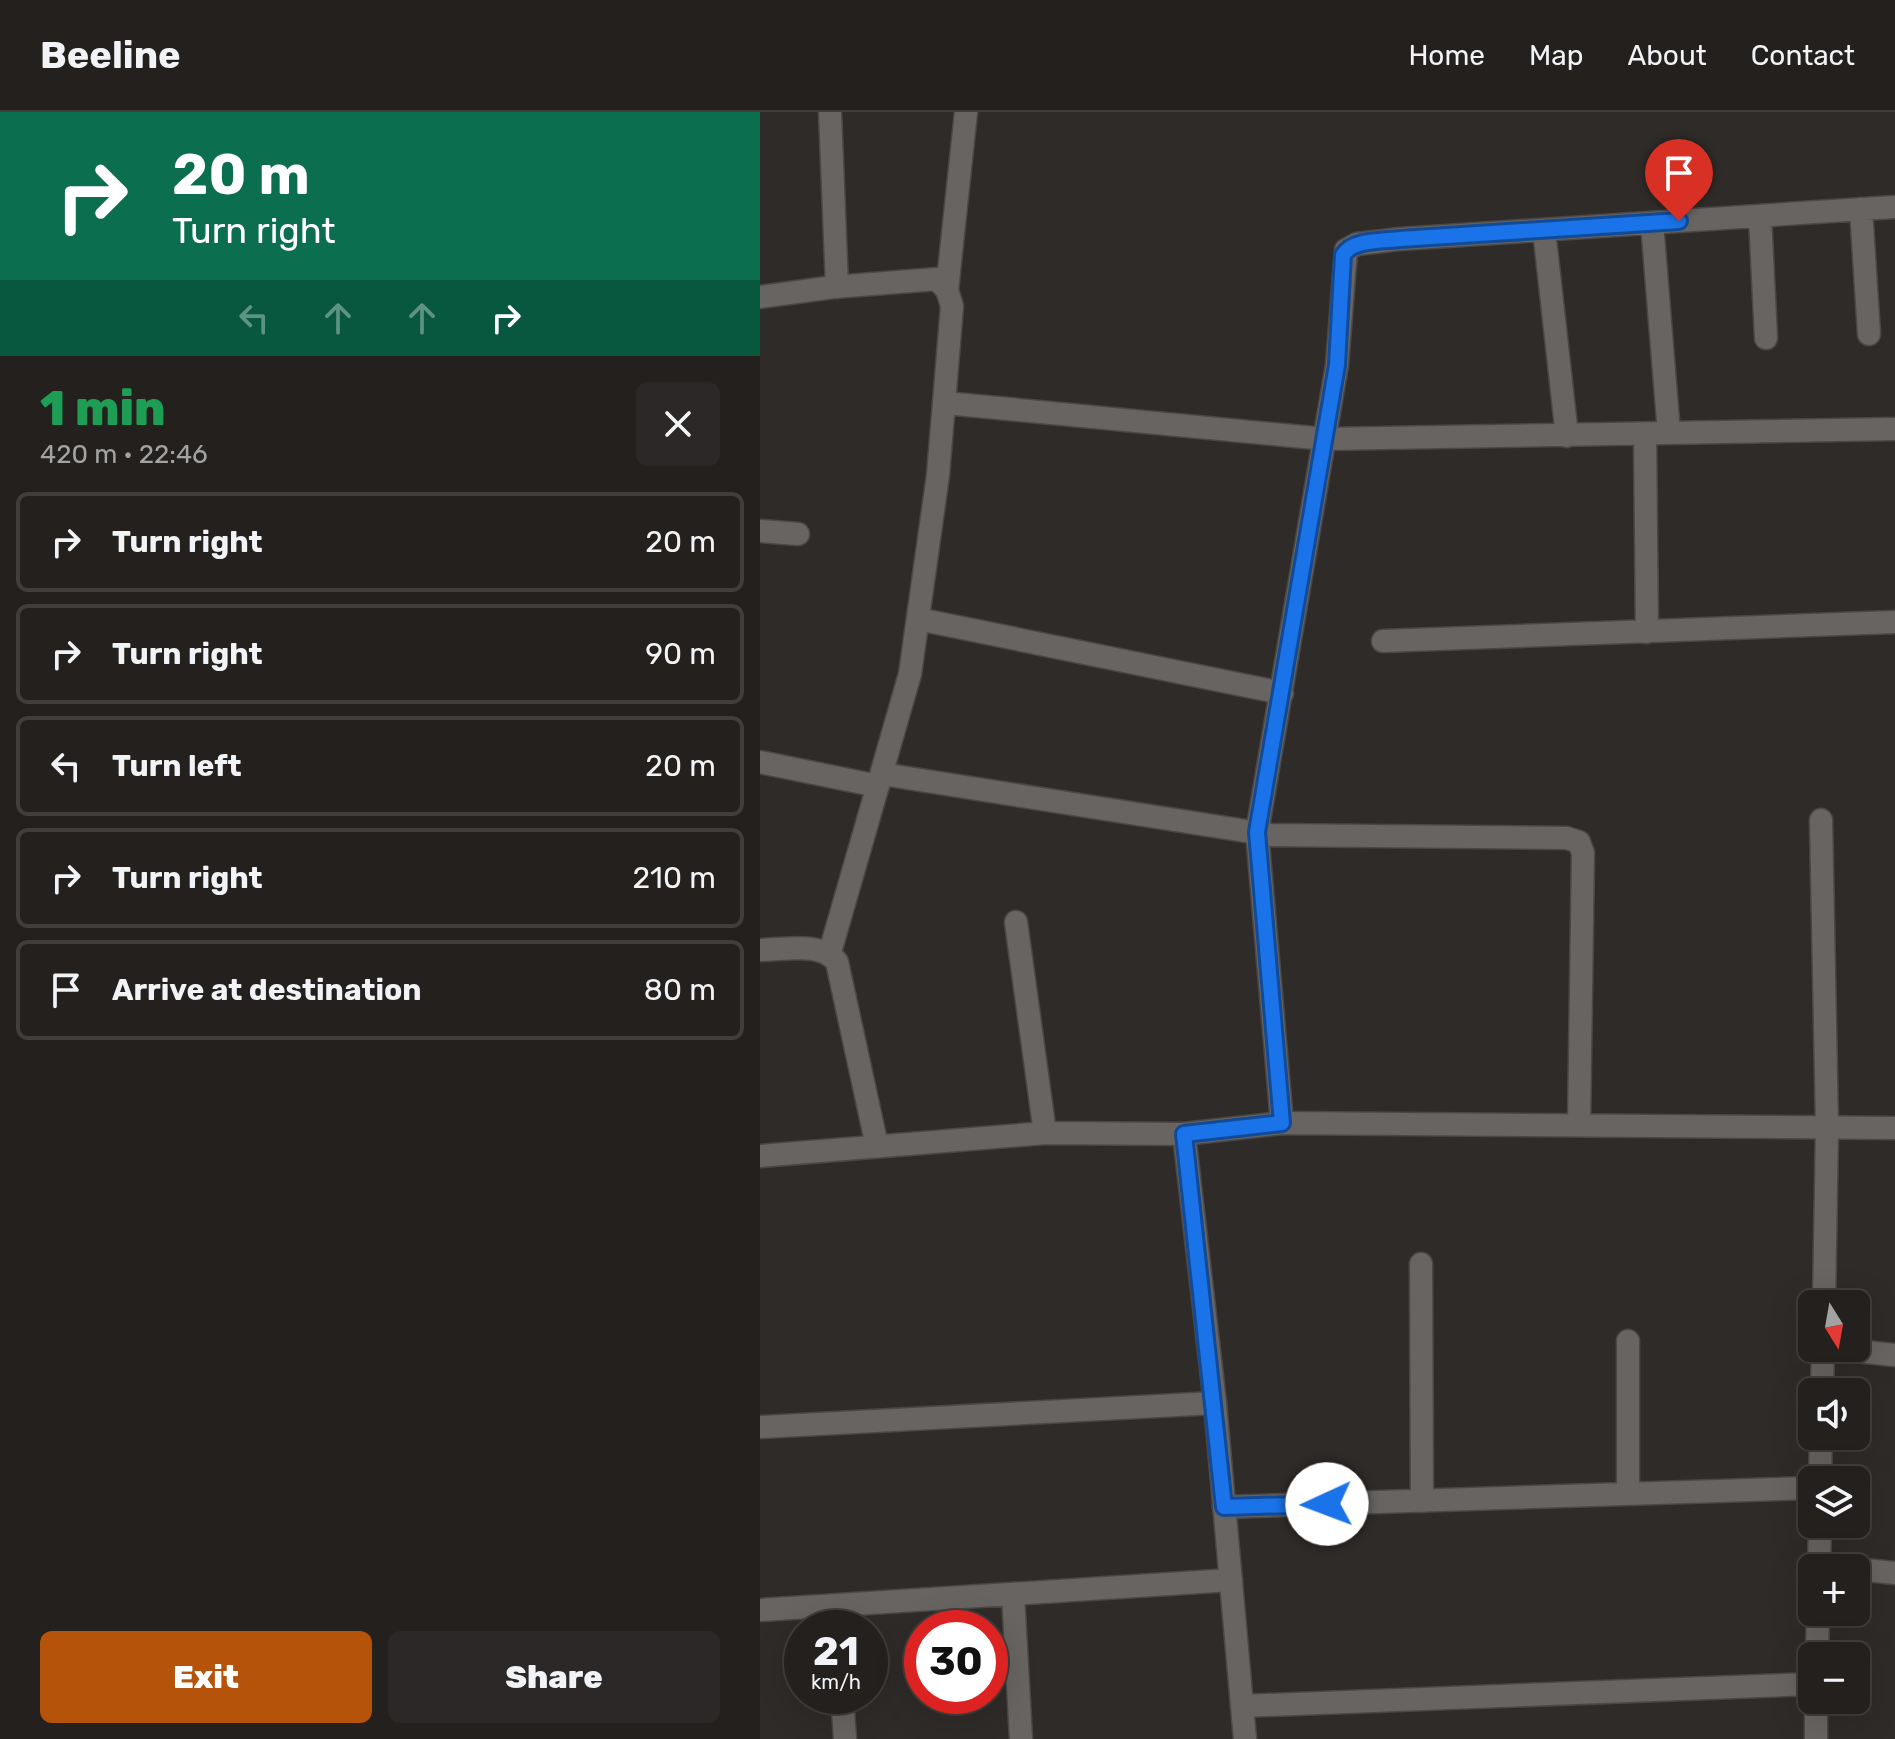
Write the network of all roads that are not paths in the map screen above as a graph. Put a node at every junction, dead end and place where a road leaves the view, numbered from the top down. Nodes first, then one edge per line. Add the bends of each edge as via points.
1 (830, 112) edge
2 (966, 112) edge
3 (1895, 207) edge
4 (1861, 209) junction
5 (1760, 216) junction
6 (1652, 223) junction
7 (1544, 230) junction
8 (837, 287) junction
9 (947, 290) junction
10 (760, 297) edge
11 (1869, 334) dead end
12 (1766, 338) dead end
13 (945, 403) junction
14 (1895, 429) edge
15 (1669, 433) junction
16 (1645, 434) junction
17 (1567, 436) junction
18 (1325, 439) junction
19 (760, 531) edge
20 (798, 534) dead end
21 (918, 619) junction
22 (1895, 622) edge
23 (1647, 632) junction
24 (1383, 641) dead end
25 (1282, 693) junction
26 (760, 762) edge
27 (880, 780) junction
28 (1821, 820) dead end
29 (1264, 834) junction
30 (1016, 922) dead end
31 (760, 950) edge
32 (830, 952) junction
33 (1282, 1123) junction
34 (1579, 1125) junction
35 (1827, 1127) junction
36 (1895, 1128) edge
37 (1045, 1133) junction
38 (1193, 1133) junction
39 (877, 1146) junction
40 (760, 1156) edge
41 (1421, 1264) dead end
42 (1824, 1290) edge
43 (1628, 1341) dead end
44 (1870, 1352) edge
45 (1895, 1355) edge
46 (1215, 1403) junction
47 (760, 1427) edge
48 (1798, 1488) edge
49 (1628, 1494) junction
50 (1422, 1501) junction
51 (1232, 1507) junction
52 (1870, 1570) edge
53 (1895, 1573) edge
54 (1231, 1580) junction
55 (1013, 1594) junction
56 (837, 1605) junction
57 (760, 1610) edge
58 (837, 1610) edge
59 (1798, 1685) edge
60 (1242, 1706) junction
61 (843, 1714) edge
62 (1816, 1714) edge
63 (845, 1739) edge
64 (1021, 1739) edge
65 (1245, 1739) edge
66 (1816, 1739) edge

1 - 8 street
2 - 9 street
3 - 4 street
4 - 5 street
4 - 11 street
5 - 6 street
5 - 12 street
6 - 7 street
6 - 15 street
7 - 17 street
7 - 18 street via 1400,239 1346,250
8 - 9 street via 937,279
8 - 10 street
9 - 13 street via 952,306
13 - 18 street
13 - 21 street
14 - 15 street
15 - 16 street
16 - 17 street
16 - 23 street
17 - 18 street
18 - 25 street
19 - 20 street
21 - 25 street
21 - 27 street via 906,693
22 - 23 street
23 - 24 street
25 - 29 street
26 - 27 street
27 - 29 street
27 - 32 street
28 - 35 street
29 - 33 street
29 - 34 street via 1579,842
30 - 37 street
31 - 32 street
32 - 39 street via 837,962
33 - 34 street
33 - 38 street
34 - 35 street
35 - 36 street
35 - 42 street
37 - 38 street
37 - 39 street
38 - 46 street
39 - 40 street
41 - 50 street
43 - 49 street
44 - 45 street
46 - 47 street
46 - 51 street
48 - 49 street
49 - 50 street
50 - 51 street
51 - 54 street
52 - 53 street
54 - 55 street
54 - 60 street
55 - 56 street
55 - 64 street
56 - 57 street
56 - 58 street
59 - 60 street
60 - 65 street
61 - 63 street
62 - 66 street

